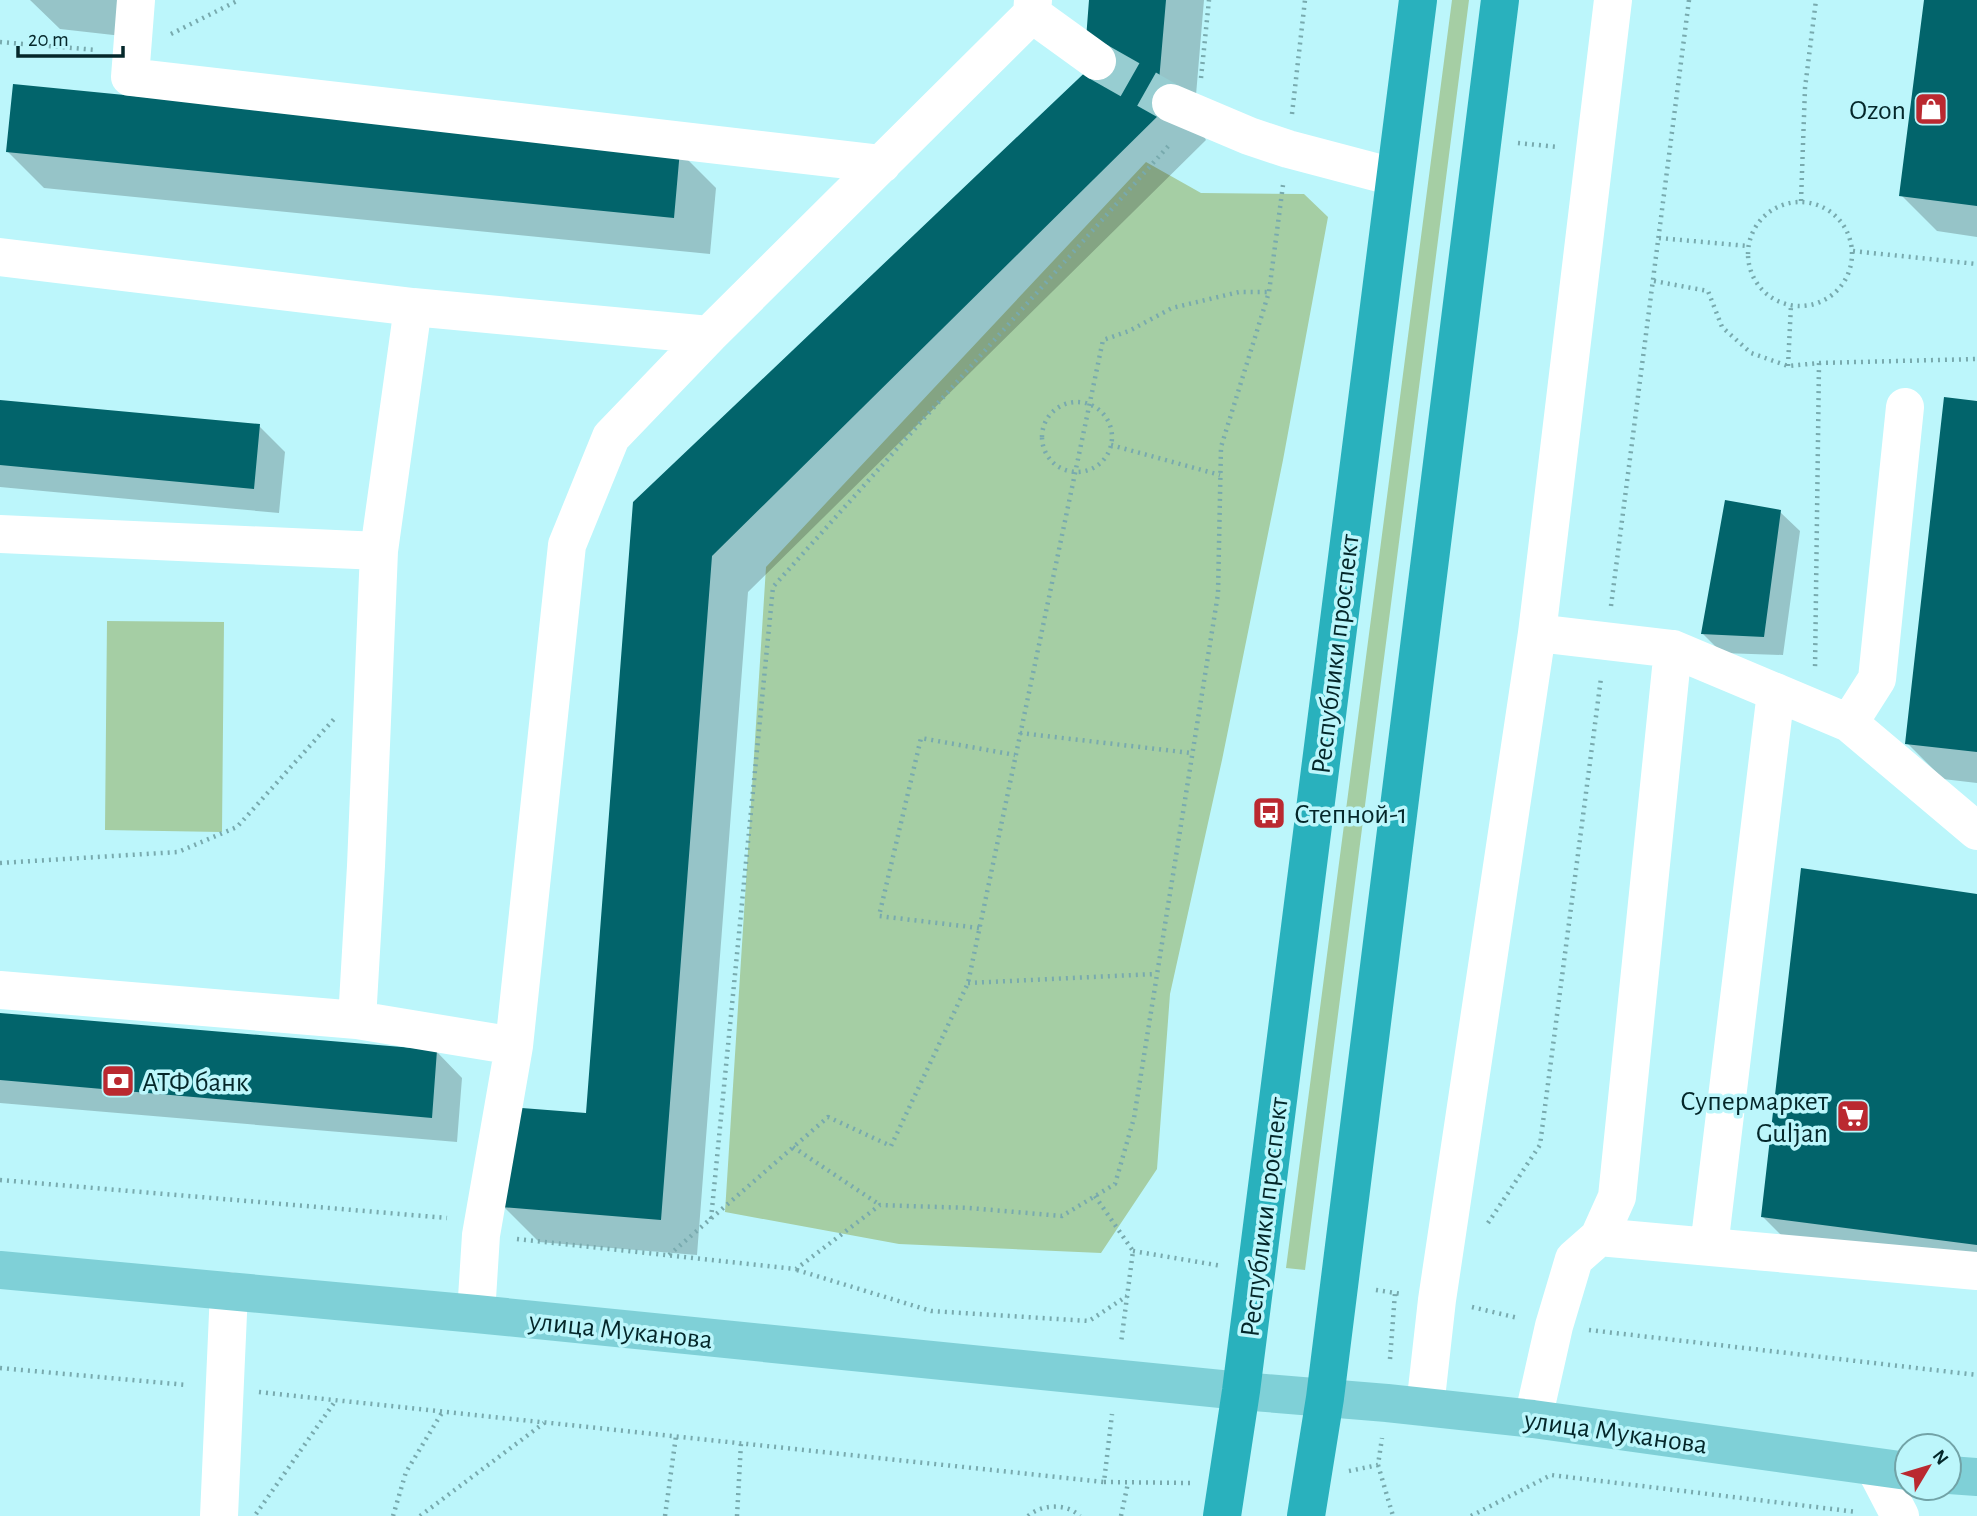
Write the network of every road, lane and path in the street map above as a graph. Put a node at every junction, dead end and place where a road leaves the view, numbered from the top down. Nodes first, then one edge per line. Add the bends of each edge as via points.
1 (136, 0) edge
2 (239, 0) edge
3 (1209, 0) edge
4 (1304, 0) edge
5 (1418, 0) edge
6 (1500, 0) edge
7 (1613, 0) edge
8 (1689, 0) edge
9 (1816, 0) edge
10 (1032, 7) edge
11 (0, 42) edge
12 (132, 53) junction
13 (1097, 61) tunnel mouth
14 (1184, 108) junction
15 (1288, 149) junction
16 (882, 164) junction
17 (1394, 177) junction
18 (1801, 201) junction
19 (1659, 238) junction
20 (1748, 246) junction
21 (1852, 251) junction
22 (0, 257) edge
23 (1977, 264) edge
24 (1654, 281) junction
25 (1269, 292) junction
26 (1791, 305) junction
27 (413, 307) junction
28 (709, 335) junction
29 (1977, 359) edge
30 (1819, 363) junction
31 (1788, 366) junction
32 (1089, 405) junction
33 (1905, 407) dead end
34 (1111, 445) junction
35 (1075, 472) junction
36 (1220, 475) junction
37 (0, 534) edge
38 (379, 551) junction
39 (1537, 633) junction
40 (1606, 641) junction
41 (1673, 649) junction
42 (1776, 692) junction
43 (1814, 709) junction
44 (338, 715) dead end
45 (1849, 723) junction
46 (1020, 733) junction
47 (1191, 753) junction
48 (1015, 755) junction
49 (1977, 831) edge
50 (0, 863) edge
51 (979, 928) junction
52 (1155, 974) junction
53 (968, 983) junction
54 (0, 990) edge
55 (357, 1020) junction
56 (514, 1046) junction
57 (1540, 1145) dead end
58 (793, 1147) junction
59 (0, 1180) edge
60 (1094, 1196) junction
61 (880, 1205) junction
62 (711, 1219) junction
63 (481, 1235) junction
64 (1599, 1237) junction
65 (1709, 1247) junction
66 (669, 1256) junction
67 (796, 1269) junction
68 (0, 1270) edge
69 (1977, 1271) edge
70 (229, 1291) junction
71 (1127, 1296) junction
72 (1437, 1300) junction
73 (476, 1314) junction
74 (1554, 1326) junction
75 (0, 1368) edge
76 (1977, 1375) edge
77 (1116, 1379) junction
78 (225, 1388) junction
79 (1241, 1391) junction
80 (1325, 1398) junction
81 (336, 1400) junction
82 (1425, 1407) junction
83 (443, 1411) junction
84 (1534, 1419) junction
85 (545, 1422) junction
86 (676, 1436) junction
87 (741, 1443) junction
88 (1378, 1465) dead end
89 (1891, 1470) edge
90 (1128, 1482) dead end
91 (1857, 1512) dead end
92 (219, 1516) edge
93 (255, 1516) edge
94 (393, 1516) edge
95 (420, 1516) edge
96 (665, 1516) edge
97 (737, 1516) edge
98 (1028, 1516) edge
99 (1080, 1516) edge
100 (1121, 1516) edge
101 (1222, 1516) edge
102 (1306, 1516) edge
103 (1393, 1516) edge
104 (1471, 1516) edge
105 (1900, 1516) edge

1 - 12 street
2 - 12 path
3 - 14 path
4 - 15 path
5 - 17 highway, Республики проспект
6 - 80 highway
7 - 39 street
8 - 19 path
9 - 18 path via 1805,88
10 - 13 street
10 - 16 street
11 - 12 path
12 - 16 street via 130,77
14 - 15 street
14 - 62 path via 773,587
15 - 17 street
15 - 25 path
16 - 28 street
17 - 79 highway, Республики проспект
18 - 20 path via 1779,205 1761,217
18 - 21 path via 1820,205 1836,216
19 - 20 path
19 - 24 path
20 - 26 path via 1752,278 1766,295
21 - 23 path
21 - 26 path via 1850,270 1841,287 1826,300
22 - 27 street
24 - 31 path via 1708,291 1722,327 1751,353
24 - 40 path
25 - 32 path via 1239,292 1172,308 1103,340
25 - 36 path via 1220,447
26 - 31 path
27 - 28 street
27 - 38 street
28 - 56 street via 611,437 567,545
29 - 30 path
30 - 31 path
30 - 43 path
32 - 34 path via 1108,420
32 - 35 path
32 - 35 path via 1078,401 1060,406 1047,418 1041,435 1045,453 1057,467
33 - 45 street via 1877,679
34 - 35 path via 1094,469
34 - 36 path
35 - 46 path
36 - 47 path via 1218,594
37 - 38 street
38 - 55 street
39 - 40 street
39 - 72 street
40 - 41 street
40 - 57 path
41 - 42 street
41 - 64 street via 1617,1197
42 - 43 street
42 - 65 street
43 - 45 street
44 - 50 path via 237,827 178,852
45 - 49 street
46 - 47 path
46 - 48 path
47 - 52 path
48 - 51 path
48 - 51 path via 921,738 879,916
51 - 53 path
52 - 53 path
52 - 60 path via 1134,1118 1115,1184
53 - 58 path via 891,1146 828,1116
54 - 55 street
55 - 56 street
56 - 63 street
58 - 61 path
58 - 62 path
59 - 63 path via 451,1218
60 - 61 path via 1062,1216
60 - 71 path via 1133,1251
61 - 67 path
62 - 66 path
63 - 66 path
63 - 73 street
64 - 65 street
64 - 74 street via 1574,1259
65 - 69 street
66 - 67 path
67 - 71 path via 931,1311 1089,1321
68 - 70 main road, улица Муканова
70 - 73 main road, улица Муканова
70 - 78 street
71 - 77 path
72 - 74 path
72 - 82 street
73 - 77 main road, улица Муканова
74 - 76 path
74 - 84 street
75 - 78 path
77 - 79 main road, улица Муканова
77 - 87 path via 1104,1482
78 - 81 path
78 - 92 street
79 - 80 main road, улица Муканова
79 - 101 highway, Республики проспект
80 - 82 main road, улица Муканова
80 - 102 highway
81 - 83 path
81 - 93 path
82 - 84 main road, улица Муканова
83 - 85 path
83 - 94 path via 406,1472
84 - 89 main road, улица Муканова
85 - 86 path
85 - 95 path
86 - 87 path
86 - 96 path
87 - 97 path
88 - 103 path
89 - 105 street
90 - 100 path
91 - 104 path via 1551,1475
98 - 99 path via 1055,1506

